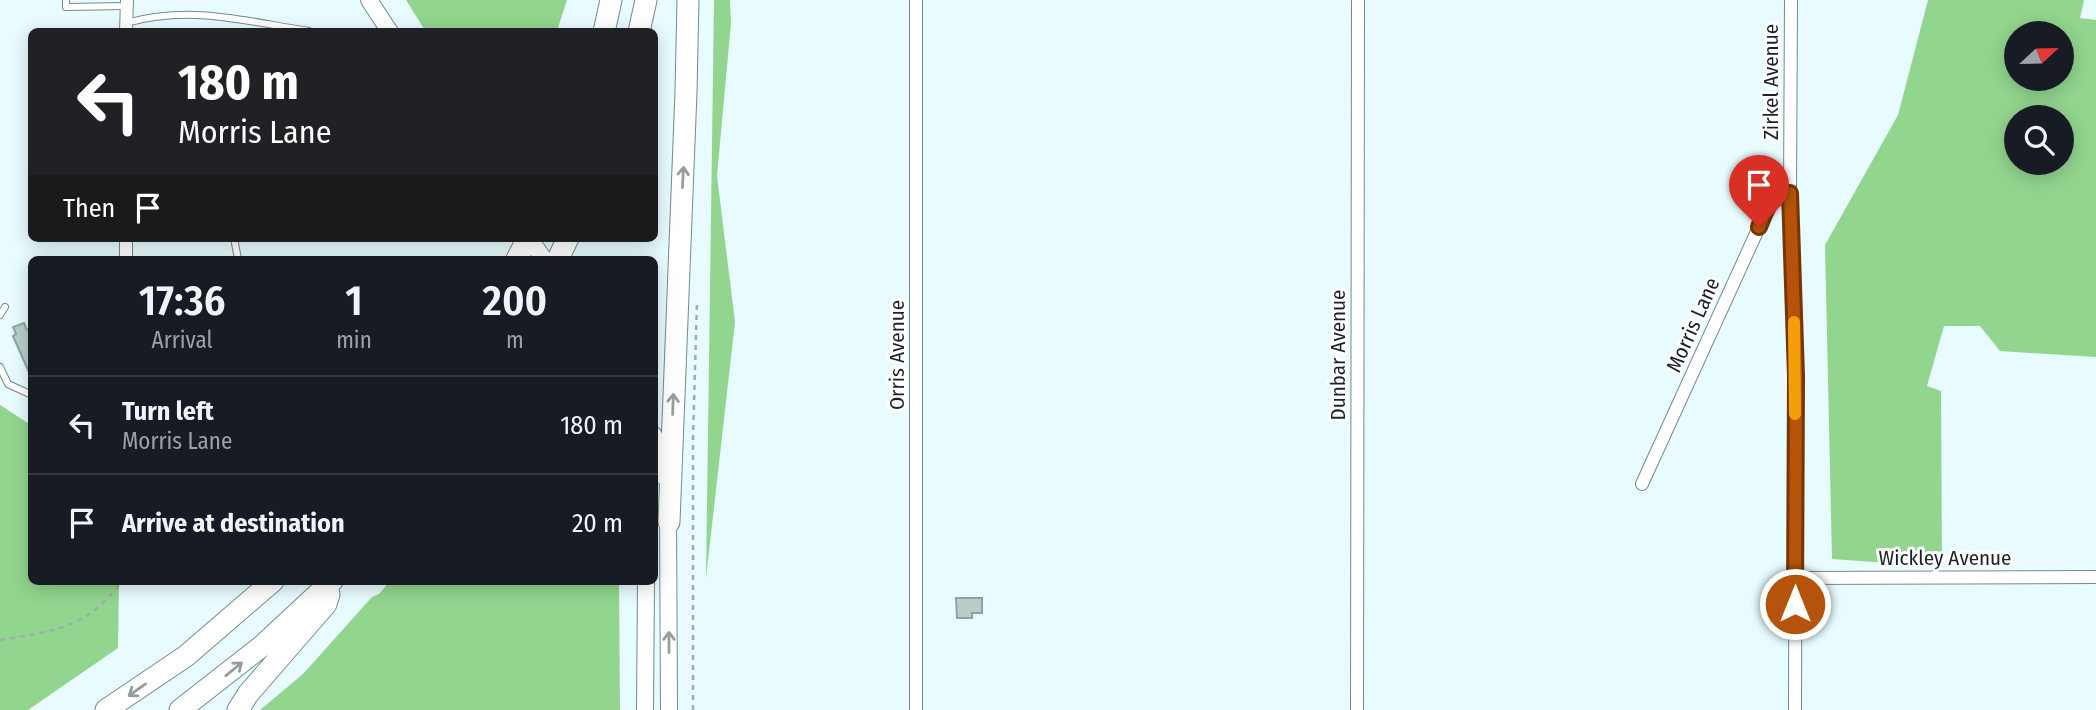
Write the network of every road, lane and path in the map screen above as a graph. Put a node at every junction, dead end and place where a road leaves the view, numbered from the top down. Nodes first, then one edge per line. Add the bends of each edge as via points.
1 (66, 0) edge
2 (369, 0) edge
3 (598, 0) edge
4 (611, 0) edge
5 (646, 0) edge
6 (688, 0) edge
7 (916, 0) edge
8 (1358, 0) edge
9 (1791, 0) edge
10 (126, 3) edge
11 (126, 27) edge
12 (290, 28) edge
13 (387, 28) edge
14 (593, 28) edge
15 (605, 28) edge
16 (640, 28) edge
17 (1790, 193) junction
18 (531, 242) edge
19 (542, 256) edge
20 (698, 289) dead end
21 (5, 307) dead end
22 (0, 314) edge
23 (0, 367) edge
24 (28, 393) edge
25 (658, 451) edge
26 (1642, 484) dead end
27 (669, 522) junction
28 (2096, 577) edge
29 (1795, 578) junction
30 (119, 585) edge
31 (268, 585) edge
32 (329, 585) edge
33 (332, 585) edge
34 (646, 585) edge
35 (0, 640) edge
36 (106, 710) edge
37 (180, 710) edge
38 (238, 710) edge
39 (645, 710) edge
40 (669, 710) edge
41 (693, 710) edge
42 (916, 710) edge
43 (1357, 710) edge
44 (1795, 710) edge

1 - 10 lane via 66,8
2 - 13 main road
3 - 14 highway
4 - 15 highway
5 - 16 highway
27 -> 6 highway
7 - 42 street, Orris Avenue
8 - 43 street, Dunbar Avenue
9 - 17 street, Zirkel Avenue
10 - 11 street
11 - 12 lane via 152,16 197,13
17 - 26 street, Morris Lane via 1778,195 1770,203
17 - 29 street, Zirkel Avenue via 1796,376
18 - 19 main road
20 - 41 path
21 - 22 lane
23 - 24 lane via 8,384
25 - 27 main road
40 -> 27 main road
28 - 29 street, Wickley Avenue
29 - 44 street, Zirkel Avenue
30 - 35 path via 84,619 58,631
31 -> 36 highway via 186,656
37 -> 32 highway via 262,646
33 - 38 highway via 326,604
34 - 39 main road

